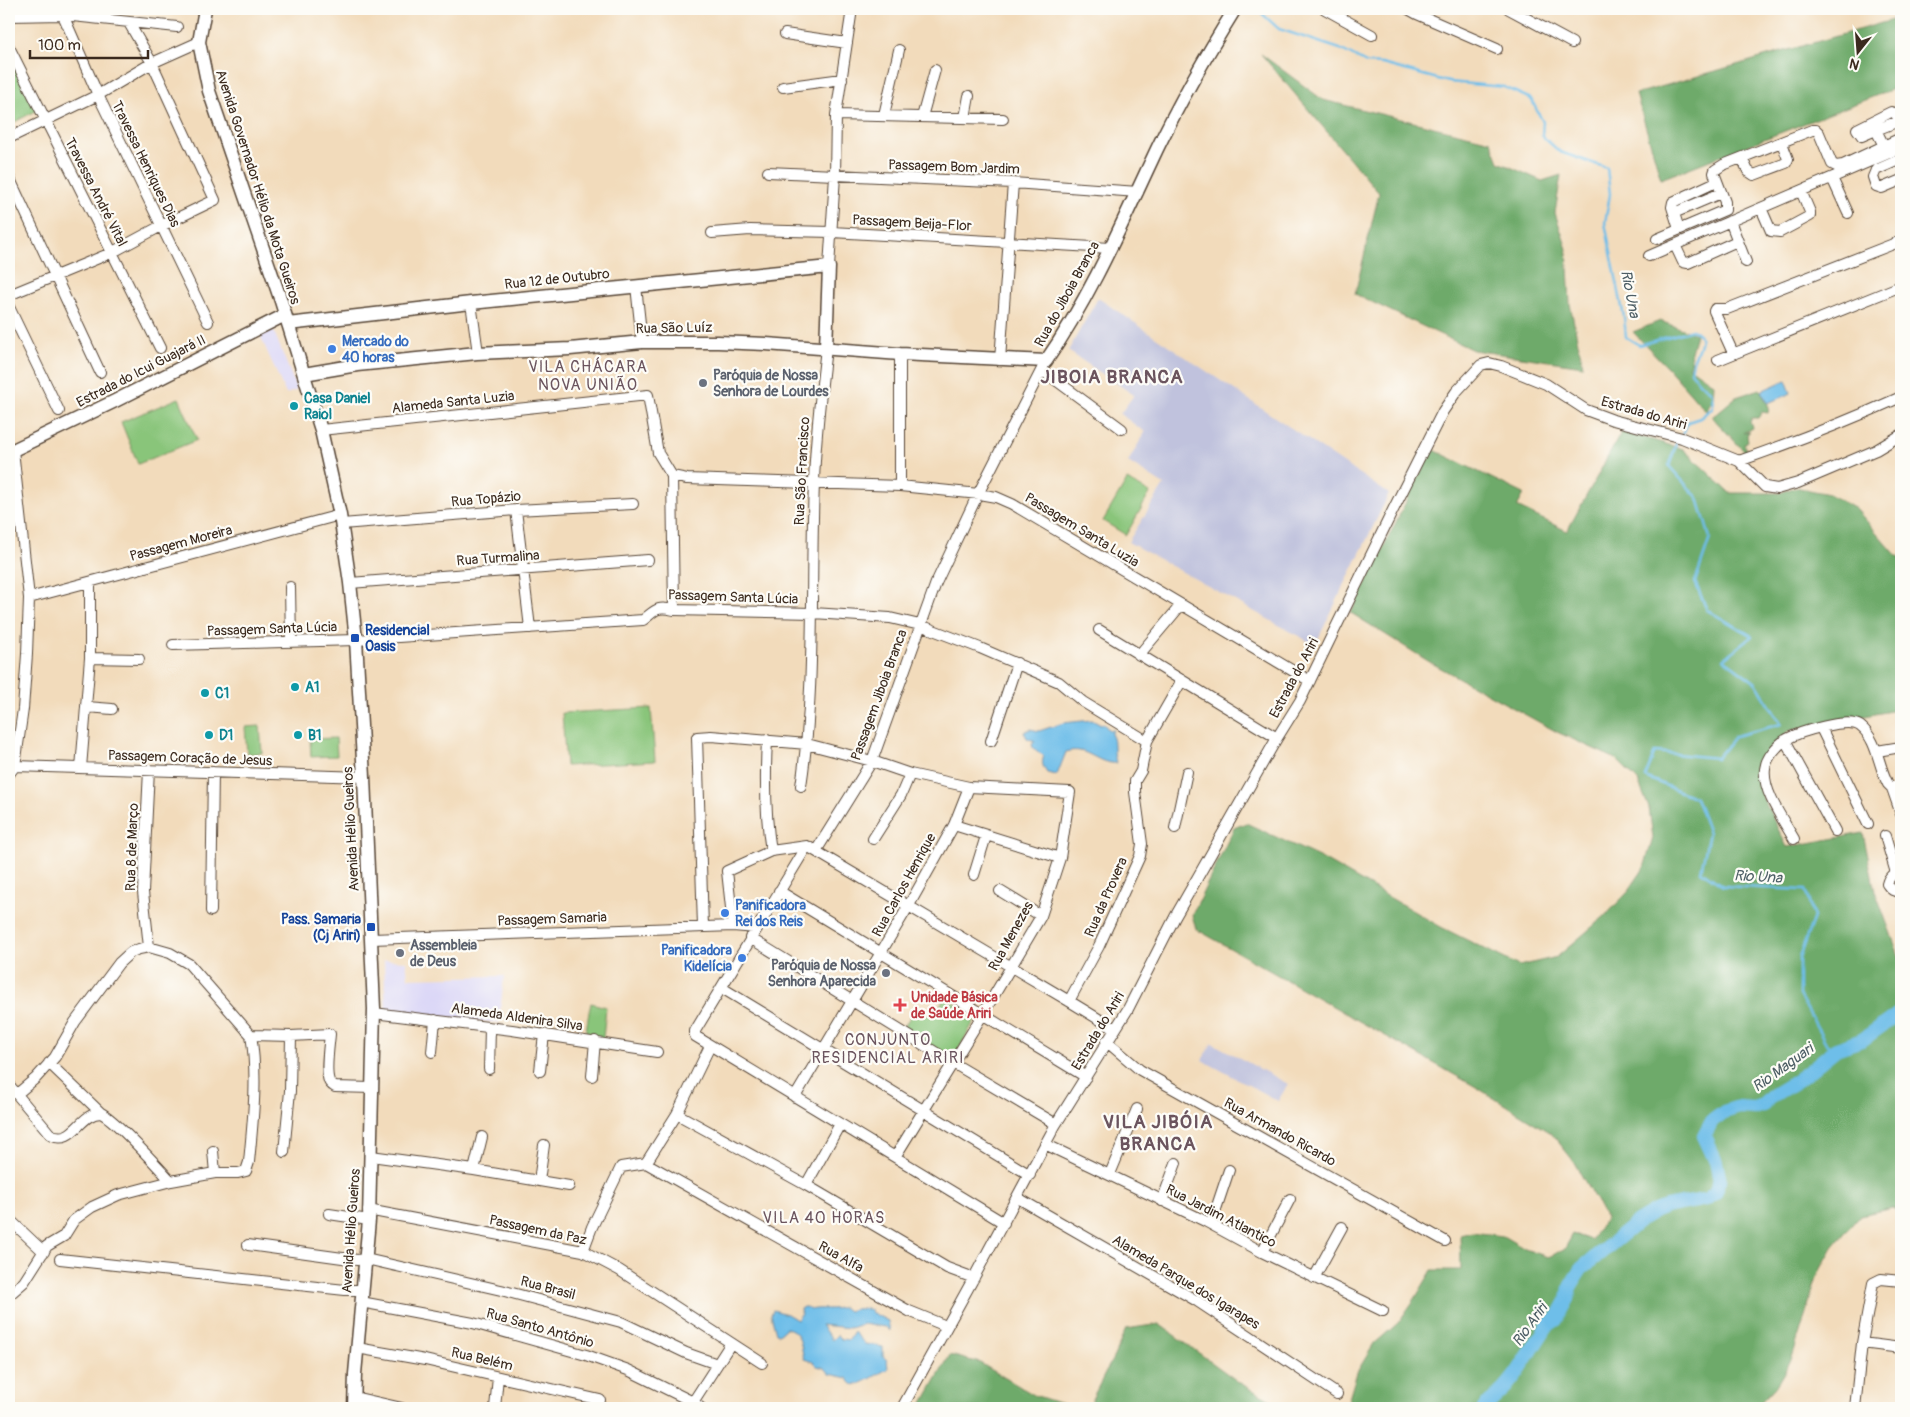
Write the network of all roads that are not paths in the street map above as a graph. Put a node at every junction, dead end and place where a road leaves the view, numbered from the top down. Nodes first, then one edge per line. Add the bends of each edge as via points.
1 (205, 9) edge
2 (852, 9) edge
3 (1235, 9) edge
4 (1325, 9) edge
5 (1408, 9) edge
6 (1509, 9) edge
7 (63, 15) junction
8 (9, 16) edge
9 (129, 23) junction
10 (177, 27) dead end
11 (785, 34) dead end
12 (1372, 35) dead end
13 (198, 42) junction
14 (847, 43) junction
15 (1572, 44) dead end
16 (9, 48) edge
17 (1497, 48) dead end
18 (899, 50) dead end
19 (152, 63) junction
20 (934, 70) dead end
21 (842, 79) junction
22 (782, 87) dead end
23 (98, 95) junction
24 (970, 96) dead end
25 (836, 115) junction
26 (884, 115) junction
27 (922, 117) junction
28 (966, 118) junction
29 (44, 120) junction
30 (1003, 120) dead end
31 (1876, 130) dead end
32 (9, 138) edge
33 (1901, 138) edge
34 (1782, 143) junction
35 (1901, 148) edge
36 (1886, 155) junction
37 (1742, 158) junction
38 (1901, 159) edge
39 (768, 172) dead end
40 (835, 176) junction
41 (9, 178) edge
42 (1832, 178) junction
43 (1901, 180) edge
44 (1716, 182) junction
45 (1013, 183) junction
46 (1801, 191) junction
47 (1138, 192) junction
48 (1721, 193) junction
49 (1761, 208) junction
50 (1848, 213) dead end
51 (1674, 214) junction
52 (1730, 221) junction
53 (161, 226) junction
54 (1679, 229) junction
55 (712, 232) dead end
56 (832, 232) junction
57 (1657, 239) dead end
58 (1737, 241) junction
59 (1901, 241) edge
60 (1010, 243) junction
61 (1675, 245) junction
62 (1110, 248) junction
63 (111, 253) junction
64 (1649, 256) dead end
65 (1746, 262) dead end
66 (829, 267) junction
67 (53, 275) junction
68 (636, 286) junction
69 (1901, 286) edge
70 (9, 295) edge
71 (471, 303) junction
72 (9, 306) edge
73 (287, 320) junction
74 (208, 322) dead end
75 (642, 342) junction
76 (160, 348) dead end
77 (826, 348) junction
78 (478, 353) junction
79 (1733, 353) junction
80 (900, 354) junction
81 (1000, 360) junction
82 (1718, 360) dead end
83 (1044, 366) junction
84 (100, 372) dead end
85 (304, 374) junction
86 (1901, 397) edge
87 (59, 411) dead end
88 (1122, 428) dead end
89 (321, 430) junction
90 (1901, 435) edge
91 (11, 451) edge
92 (1739, 461) junction
93 (672, 476) junction
94 (814, 482) junction
95 (900, 486) junction
96 (979, 494) junction
97 (633, 504) dead end
98 (516, 510) junction
99 (341, 520) junction
100 (648, 560) dead end
101 (523, 570) junction
102 (90, 582) junction
103 (350, 583) junction
104 (290, 587) dead end
105 (29, 598) junction
106 (1181, 604) junction
107 (674, 610) junction
108 (813, 613) junction
109 (920, 625) junction
110 (530, 628) junction
111 (1099, 630) dead end
112 (356, 640) junction
113 (291, 642) junction
114 (173, 645) dead end
115 (1139, 654) junction
116 (90, 658) junction
117 (139, 659) dead end
118 (1017, 663) junction
119 (1182, 680) junction
120 (1310, 681) junction
121 (87, 707) junction
122 (112, 709) dead end
123 (1820, 728) junction
124 (1277, 738) junction
125 (767, 740) junction
126 (1785, 740) junction
127 (991, 741) dead end
128 (1147, 741) junction
129 (807, 744) junction
130 (1901, 747) edge
131 (1877, 751) junction
132 (872, 761) junction
133 (81, 768) junction
134 (12, 770) edge
135 (149, 770) junction
136 (214, 772) junction
137 (1187, 772) dead end
138 (910, 774) junction
139 (364, 776) junction
140 (801, 786) dead end
141 (1897, 786) edge
142 (969, 787) junction
143 (1901, 814) edge
144 (1868, 824) dead end
145 (954, 825) junction
146 (1175, 828) dead end
147 (1835, 832) dead end
148 (986, 836) junction
149 (1885, 836) dead end
150 (873, 839) dead end
151 (1794, 839) dead end
152 (812, 848) junction
153 (771, 851) junction
154 (1060, 858) junction
155 (1899, 872) edge
156 (974, 875) dead end
157 (779, 891) junction
158 (1000, 891) dead end
159 (1901, 891) edge
160 (908, 907) junction
161 (211, 911) dead end
162 (1040, 916) junction
163 (733, 926) junction
164 (703, 927) junction
165 (756, 928) junction
166 (750, 938) junction
167 (372, 939) junction
168 (149, 947) junction
169 (882, 953) junction
170 (1011, 966) junction
171 (722, 988) junction
172 (1069, 1000) junction
173 (853, 1002) junction
174 (374, 1013) junction
175 (983, 1014) junction
176 (434, 1020) junction
177 (490, 1028) junction
178 (1115, 1030) junction
179 (544, 1034) junction
180 (251, 1035) junction
181 (291, 1036) junction
182 (595, 1041) junction
183 (1106, 1041) junction
184 (710, 1046) junction
185 (824, 1050) junction
186 (432, 1052) dead end
187 (657, 1052) dead end
188 (49, 1063) junction
189 (953, 1063) junction
190 (488, 1069) dead end
191 (540, 1071) dead end
192 (592, 1076) dead end
193 (1086, 1077) junction
194 (9, 1085) edge
195 (372, 1088) junction
196 (17, 1094) junction
197 (795, 1097) junction
198 (1137, 1109) dead end
199 (924, 1110) junction
200 (101, 1114) junction
201 (677, 1114) junction
202 (840, 1124) junction
203 (1056, 1124) junction
204 (482, 1137) dead end
205 (544, 1145) dead end
206 (1047, 1145) junction
207 (213, 1151) dead end
208 (284, 1152) dead end
209 (371, 1156) junction
210 (895, 1157) junction
211 (1176, 1162) dead end
212 (646, 1164) junction
213 (474, 1170) junction
214 (1230, 1170) dead end
215 (215, 1173) junction
216 (1030, 1174) junction
217 (1110, 1174) junction
218 (171, 1181) junction
219 (539, 1181) junction
220 (806, 1185) junction
221 (569, 1186) dead end
222 (1018, 1198) junction
223 (1290, 1199) dead end
224 (1162, 1201) junction
225 (329, 1214) dead end
226 (368, 1215) junction
227 (9, 1219) edge
228 (1004, 1223) junction
229 (1211, 1224) junction
230 (1342, 1227) dead end
231 (1446, 1241) dead end
232 (248, 1245) dead end
233 (584, 1251) junction
234 (44, 1252) junction
235 (1262, 1252) junction
236 (60, 1259) dead end
237 (366, 1259) junction
238 (974, 1278) junction
239 (1314, 1278) junction
240 (1901, 1281) edge
241 (9, 1295) edge
242 (362, 1296) junction
243 (1383, 1311) dead end
244 (946, 1326) junction
245 (731, 1343) junction
246 (1862, 1343) junction
247 (357, 1348) junction
248 (1901, 1348) edge
249 (762, 1363) dead end
250 (716, 1364) junction
251 (498, 1377) junction
252 (1337, 1394) dead end
253 (600, 1400) dead end
254 (354, 1403) edge
255 (697, 1405) edge
256 (402, 1408) edge
257 (495, 1408) edge
258 (902, 1408) edge
259 (1857, 1408) edge

1 - 13 main road, Avenida Governador Hélio da Mota Gueiros
2 - 14 street, Rua São Francisco
3 - 47 main road, Rua do Jiboia Branca via 1175,114
4 - 12 street
5 - 17 street
6 - 15 street
7 - 8 street
7 - 9 street
7 - 23 street, Travessa Henriques Dias
9 - 10 street
9 - 19 street
11 - 14 street
13 - 19 street
13 - 73 main road, Avenida Governador Hélio da Mota Gueiros via 209,91
14 - 21 street, Rua São Francisco
16 - 29 street, Travessa André Vital
18 - 26 street
19 - 23 street
19 - 53 street via 215,200
20 - 27 street
21 - 22 street
21 - 25 street, Rua São Francisco
23 - 29 street
23 - 53 street, Travessa Henriques Dias
24 - 28 street
25 - 26 street
25 - 40 street, Rua São Francisco
26 - 27 street
27 - 28 street
28 - 30 street
29 - 32 street
29 - 63 street, Travessa André Vital
31 - 36 street
33 - 36 street
34 - 36 street via 1816,130 1832,164 1836,166
34 - 37 street
34 - 37 street via 1788,159 1786,163 1754,175 1750,174
35 - 36 street
36 - 38 street
36 - 42 street
36 - 43 street via 1874,172 1876,186 1882,188
37 - 44 street via 1715,170
39 - 40 street, Passagem Bom Jardim
40 - 45 street, Passagem Bom Jardim
40 - 56 street, Rua São Francisco
41 - 67 street
42 - 46 street
42 - 50 street
44 - 48 street
44 - 51 street via 1673,202
45 - 47 street, Passagem Bom Jardim
45 - 60 street
46 - 49 street
46 - 49 street via 1810,216 1780,232 1771,231
47 - 62 main road, Rua do Jiboia Branca
48 - 51 street
48 - 54 street via 1724,210
49 - 52 street
51 - 54 street
52 - 58 street
52 - 61 street
53 - 63 street
53 - 74 street, Travessa Henriques Dias
54 - 57 street
55 - 56 street, Passagem Beija-Flor
56 - 60 street, Passagem Beija-Flor
56 - 66 street, Rua São Francisco
58 - 61 street via 1688,263 1683,262
58 - 65 street
59 - 79 street via 1727,309 1716,309 1714,311
60 - 62 street, Passagem Beija-Flor
60 - 81 street
61 - 64 street
62 - 83 main road, Rua do Jiboia Branca
63 - 67 street
63 - 76 street, Travessa André Vital
66 - 68 main road, Rua 12 de Outubro
66 - 77 main road, Rua São Francisco
67 - 70 street
67 - 84 street
68 - 71 main road, Rua 12 de Outubro
68 - 75 street
69 - 79 street
71 - 73 main road, Rua 12 de Outubro
71 - 78 street
72 - 87 street
73 - 85 main road, Avenida Hélio Gueiros
73 - 91 main road, Estrada do Icui Guajará II
75 - 77 main road, Rua São Luíz
75 - 78 main road, Rua São Luíz
77 - 80 main road, Rua São Luíz
77 - 94 street, Rua São Francisco
78 - 85 main road, Rua São Luíz via 357,365
79 - 82 street
80 - 81 main road, Rua São Luíz
80 - 95 street
81 - 83 main road, Rua São Luíz
83 - 88 street
83 - 96 street, Rua do Jiboia Branca
85 - 89 main road, Avenida Hélio Gueiros
86 - 92 street via 1846,422
89 - 93 street, Alameda Santa Luzia via 648,395 658,453
89 - 99 main road, Avenida Hélio Gueiros
90 - 92 street, Estrada do Ariri via 1876,450 1785,488 1765,487
91 - 105 street
92 - 120 street, Estrada do Ariri via 1677,436 1586,410 1546,384 1489,363 1481,365 1456,392 1444,411
93 - 94 street
93 - 107 street
94 - 95 street, Passagem Santa Luzia
94 - 108 street, Rua São Francisco
95 - 96 street, Passagem Santa Luzia
96 - 106 street, Passagem Santa Luzia via 1012,504
96 - 109 street, Rua do Jiboia Branca via 936,582
97 - 98 street, Rua Topázio
98 - 99 street, Rua Topázio
98 - 101 street
99 - 102 street, Passagem Moreira
99 - 103 main road, Avenida Hélio Gueiros
100 - 101 street, Rua Turmalina
101 - 103 street, Rua Turmalina
101 - 110 street
102 - 105 street, Passagem Moreira
102 - 116 street
103 - 112 main road, Avenida Hélio Gueiros
104 - 113 street
105 - 134 street via 26,672
106 - 115 street
106 - 120 street, Passagem Santa Luzia
107 - 108 street, Passagem Santa Lúcia
107 - 110 street, Passagem Santa Lúcia via 658,608 644,620
108 - 109 street, Passagem Santa Lúcia via 890,618
108 - 129 street, Rua São Francisco
109 - 118 street, Passagem Santa Lúcia
109 - 132 street, Passagem Jiboia Branca
110 - 112 street, Passagem Santa Lúcia
111 - 115 street
112 - 113 street, Passagem Santa Lúcia
112 - 139 main road, Avenida Hélio Gueiros
113 - 114 street, Passagem Santa Lúcia
115 - 119 street
116 - 117 street
116 - 121 street
118 - 127 street
118 - 128 street, Passagem Santa Lúcia via 1059,682 1090,706
119 - 124 street
119 - 128 street, Rua da Provera
120 - 124 street, Estrada do Ariri
121 - 122 street
121 - 133 street
123 - 126 street
123 - 131 street via 1857,724
123 - 144 street
124 - 178 street, Estrada do Ariri
125 - 129 street
125 - 153 street via 765,798
125 - 164 street via 697,737
126 - 147 street
126 - 151 street via 1776,747 1768,761 1765,779 1770,796
128 - 172 street, Rua da Provera via 1141,771 1134,786 1141,830 1140,856 1103,938
129 - 132 street
129 - 140 street, Rua São Francisco
130 - 131 street
131 - 141 street via 1886,780
132 - 138 street
132 - 152 street, Passagem Jiboia Branca
133 - 134 street, Passagem Coração de Jesus
133 - 135 street, Passagem Coração de Jesus
135 - 136 street, Passagem Coração de Jesus
135 - 168 street, Rua 8 de Março via 143,892
136 - 139 street, Passagem Coração de Jesus
136 - 161 street
137 - 146 street
138 - 142 street
138 - 150 street via 901,795
139 - 167 main road, Avenida Hélio Gueiros
141 - 143 street
142 - 145 street, Rua Carlos Henrique
142 - 154 street, Rua Menezes via 1070,792
145 - 148 street
145 - 160 street, Rua Carlos Henrique
148 - 154 street
148 - 156 street
149 - 155 street
152 - 153 street
152 - 157 street, Passagem Jiboia Branca
152 - 160 street
153 - 163 street via 727,871
154 - 162 street, Rua Menezes
155 - 159 street via 1888,879 1887,884 1896,892
157 - 165 street, Passagem Jiboia Branca
157 - 169 street
158 - 162 street
160 - 169 street, Rua Carlos Henrique
160 - 170 street
162 - 170 street, Rua Menezes
163 - 164 street, Passagem Samaria
163 - 165 street, Passagem Samaria
164 - 167 street, Passagem Samaria
165 - 166 street, Passagem Jiboia Branca
166 - 171 street, Passagem Jiboia Branca
166 - 173 street
167 - 174 main road, Avenida Hélio Gueiros
168 - 180 street via 170,953 189,964
168 - 188 street via 131,952 119,963
169 - 173 street, Rua Carlos Henrique
169 - 175 street
170 - 172 street
170 - 175 street, Rua Menezes
171 - 184 street, Passagem Jiboia Branca via 695,1031 695,1036
171 - 185 street
172 - 178 street
173 - 185 street, Rua Carlos Henrique
173 - 189 street
174 - 176 street, Alameda Aldenira Silva
174 - 195 main road, Avenida Hélio Gueiros
175 - 189 street, Rua Menezes
175 - 193 street
176 - 177 street, Alameda Aldenira Silva
176 - 186 street
177 - 179 street, Alameda Aldenira Silva
177 - 190 street
178 - 183 street, Estrada do Ariri
179 - 182 street, Alameda Aldenira Silva
179 - 191 street
180 - 181 street
180 - 215 street via 255,1059 249,1166 243,1173
181 - 195 street via 330,1034 330,1084 334,1087
181 - 208 street
182 - 187 street, Alameda Aldenira Silva
182 - 192 street
183 - 193 street, Estrada do Ariri
183 - 231 street, Rua Armando Ricardo via 1140,1070
184 - 197 street
184 - 201 street
185 - 197 street, Rua Carlos Henrique
185 - 199 street
188 - 196 street
188 - 200 street
189 - 199 street, Rua Menezes
189 - 203 street
193 - 203 street, Estrada do Ariri
194 - 196 street
195 - 209 main road, Avenida Hélio Gueiros
196 - 200 street via 56,1137 72,1132 91,1115
197 - 202 street
198 - 217 street
199 - 210 street, Rua Menezes
199 - 216 street
200 - 218 street via 108,1117
201 - 212 street
201 - 220 street
202 - 210 street
202 - 220 street
203 - 206 street, Estrada do Ariri
204 - 213 street
205 - 219 street
206 - 216 street, Estrada do Ariri
206 - 217 street, Rua Jardim Atlantico
207 - 215 street
209 - 213 street
209 - 226 main road, Avenida Hélio Gueiros
210 - 228 street
211 - 224 street
212 - 233 street via 621,1167
212 - 244 street, Rua Alfa via 909,1310
213 - 219 street
214 - 229 street
215 - 218 street
216 - 222 street, Estrada do Ariri
217 - 224 street, Rua Jardim Atlantico
218 - 234 street via 118,1195 92,1207 74,1220 64,1236 47,1246
219 - 221 street
220 - 238 street via 947,1268
222 - 228 street, Estrada do Ariri
222 - 252 street, Alameda Parque dos Igarapes via 1197,1301
223 - 235 street
224 - 229 street, Rua Jardim Atlantico
225 - 226 street, Passagem da Paz
226 - 233 street, Passagem da Paz
226 - 237 main road, Avenida Hélio Gueiros
227 - 234 street
228 - 238 street, Estrada do Ariri
229 - 235 street, Rua Jardim Atlantico
230 - 239 street
232 - 237 street, Rua Brasil
233 - 245 street, Passagem da Paz
234 - 241 street via 24,1282
235 - 239 street, Rua Jardim Atlantico
236 - 242 street, Rua Santo Antônio via 298,1285
237 - 242 main road, Avenida Hélio Gueiros
237 - 250 street, Rua Brasil via 621,1322
238 - 244 street, Estrada do Ariri
239 - 243 street, Rua Jardim Atlantico
240 - 246 street via 1877,1280 1872,1283
242 - 247 main road, Avenida Hélio Gueiros
242 - 255 street, Rua Santo Antônio via 586,1354 628,1370
244 - 258 street, Estrada do Ariri
245 - 249 street, Passagem da Paz
245 - 250 street
246 - 248 street
246 - 259 street
247 - 251 street, Rua Belém
247 - 254 main road, Avenida Hélio Gueiros
250 - 255 street
251 - 253 street, Rua Belém
251 - 257 street
254 - 256 street

